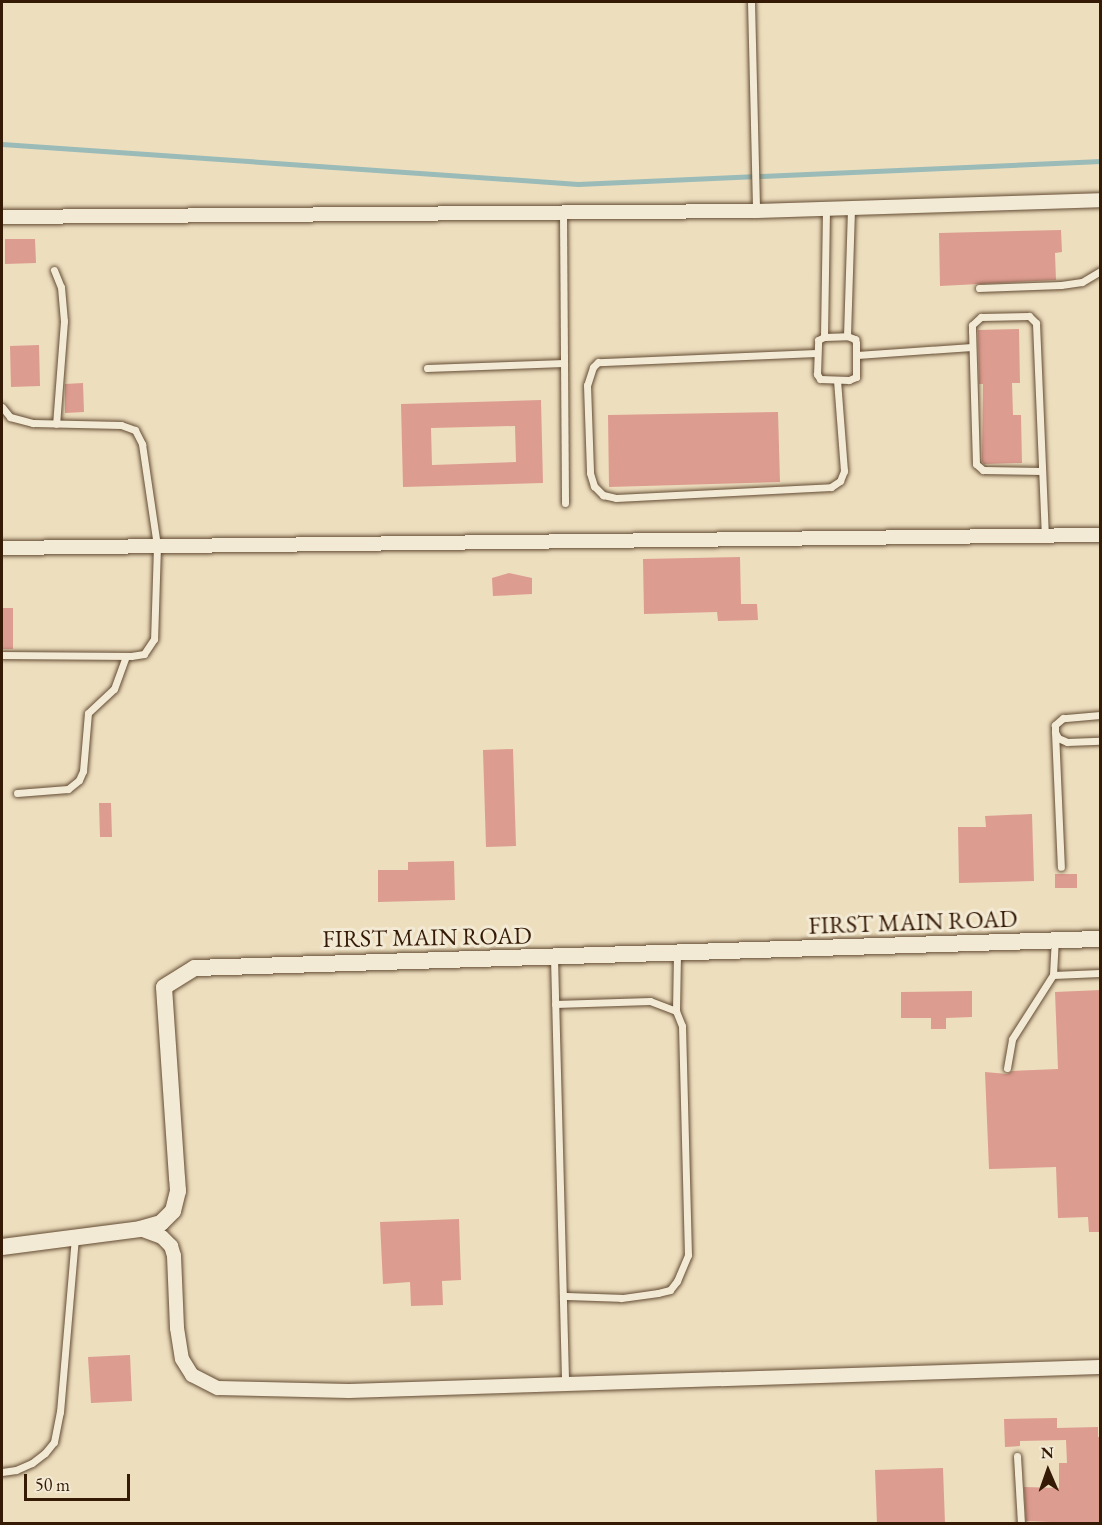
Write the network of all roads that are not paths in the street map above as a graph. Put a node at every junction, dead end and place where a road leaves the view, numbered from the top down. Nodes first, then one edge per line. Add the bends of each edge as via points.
1 (751, 2) edge
2 (1101, 200) edge
3 (826, 208) junction
4 (851, 208) junction
5 (756, 211) junction
6 (562, 214) junction
7 (2, 217) edge
8 (54, 270) dead end
9 (1101, 271) edge
10 (979, 288) dead end
11 (847, 336) junction
12 (824, 337) junction
13 (972, 347) junction
14 (816, 353) junction
15 (857, 356) junction
16 (564, 363) junction
17 (427, 368) dead end
18 (837, 381) junction
19 (2, 407) edge
20 (56, 424) junction
21 (1042, 471) junction
22 (565, 503) dead end
23 (1045, 535) junction
24 (1101, 535) edge
25 (157, 546) junction
26 (2, 548) edge
27 (2, 655) edge
28 (126, 656) junction
29 (1101, 716) edge
30 (1055, 732) junction
31 (1101, 741) edge
32 (17, 794) dead end
33 (1061, 867) dead end
34 (1101, 939) edge
35 (1055, 941) junction
36 (677, 954) junction
37 (554, 958) junction
38 (1101, 973) edge
39 (1053, 975) junction
40 (555, 1004) junction
41 (676, 1011) junction
42 (1007, 1068) dead end
43 (140, 1229) junction
44 (75, 1238) junction
45 (2, 1246) edge
46 (563, 1296) junction
47 (1101, 1367) edge
48 (565, 1383) junction
49 (1017, 1456) dead end
50 (2, 1472) edge
51 (1021, 1524) edge

1 - 5 lane
2 - 4 street
3 - 4 street
3 - 5 street
3 - 12 lane
4 - 11 lane
5 - 6 street
6 - 7 street
6 - 16 lane
8 - 20 lane via 61,288 64,321
9 - 10 lane via 1082,282 1061,285
11 - 12 lane
11 - 15 lane via 855,339
12 - 14 lane via 818,340
13 - 15 lane
13 - 21 lane via 976,464 983,470
13 - 21 lane via 972,325 981,317 1029,316 1036,323
14 - 18 lane via 817,377
14 - 18 lane via 598,362 587,385 590,473 594,486 603,495 616,498 831,487 840,481 844,471
15 - 18 lane via 856,376
16 - 17 lane
16 - 22 lane
19 - 20 lane via 10,417
20 - 25 lane via 121,425 139,434
21 - 23 lane
23 - 24 street
23 - 25 street
25 - 26 street
25 - 28 lane via 154,639 144,654
27 - 28 lane
28 - 32 lane via 114,689 88,713 79,780 68,789
29 - 30 lane via 1063,718 1055,725
30 - 31 lane via 1066,742
30 - 33 lane
34 - 35 street, FIRST MAIN ROAD
35 - 36 street, FIRST MAIN ROAD
35 - 39 lane
36 - 37 street, FIRST MAIN ROAD
36 - 41 lane
37 - 40 lane
37 - 43 street, FIRST MAIN ROAD via 226,965 195,968 164,987 178,1191 168,1217
38 - 39 lane
39 - 42 lane via 1012,1039
40 - 41 lane via 650,1001
40 - 46 lane
41 - 46 lane via 682,1026 688,1255 684,1268 670,1290 658,1293 621,1298
43 - 44 street, FIRST MAIN ROAD
43 - 48 street via 162,1237 171,1246 182,1359 192,1375 218,1388 349,1391
44 - 45 street, FIRST MAIN ROAD
44 - 50 lane via 54,1442 32,1463
46 - 48 lane
47 - 48 street
49 - 51 lane

